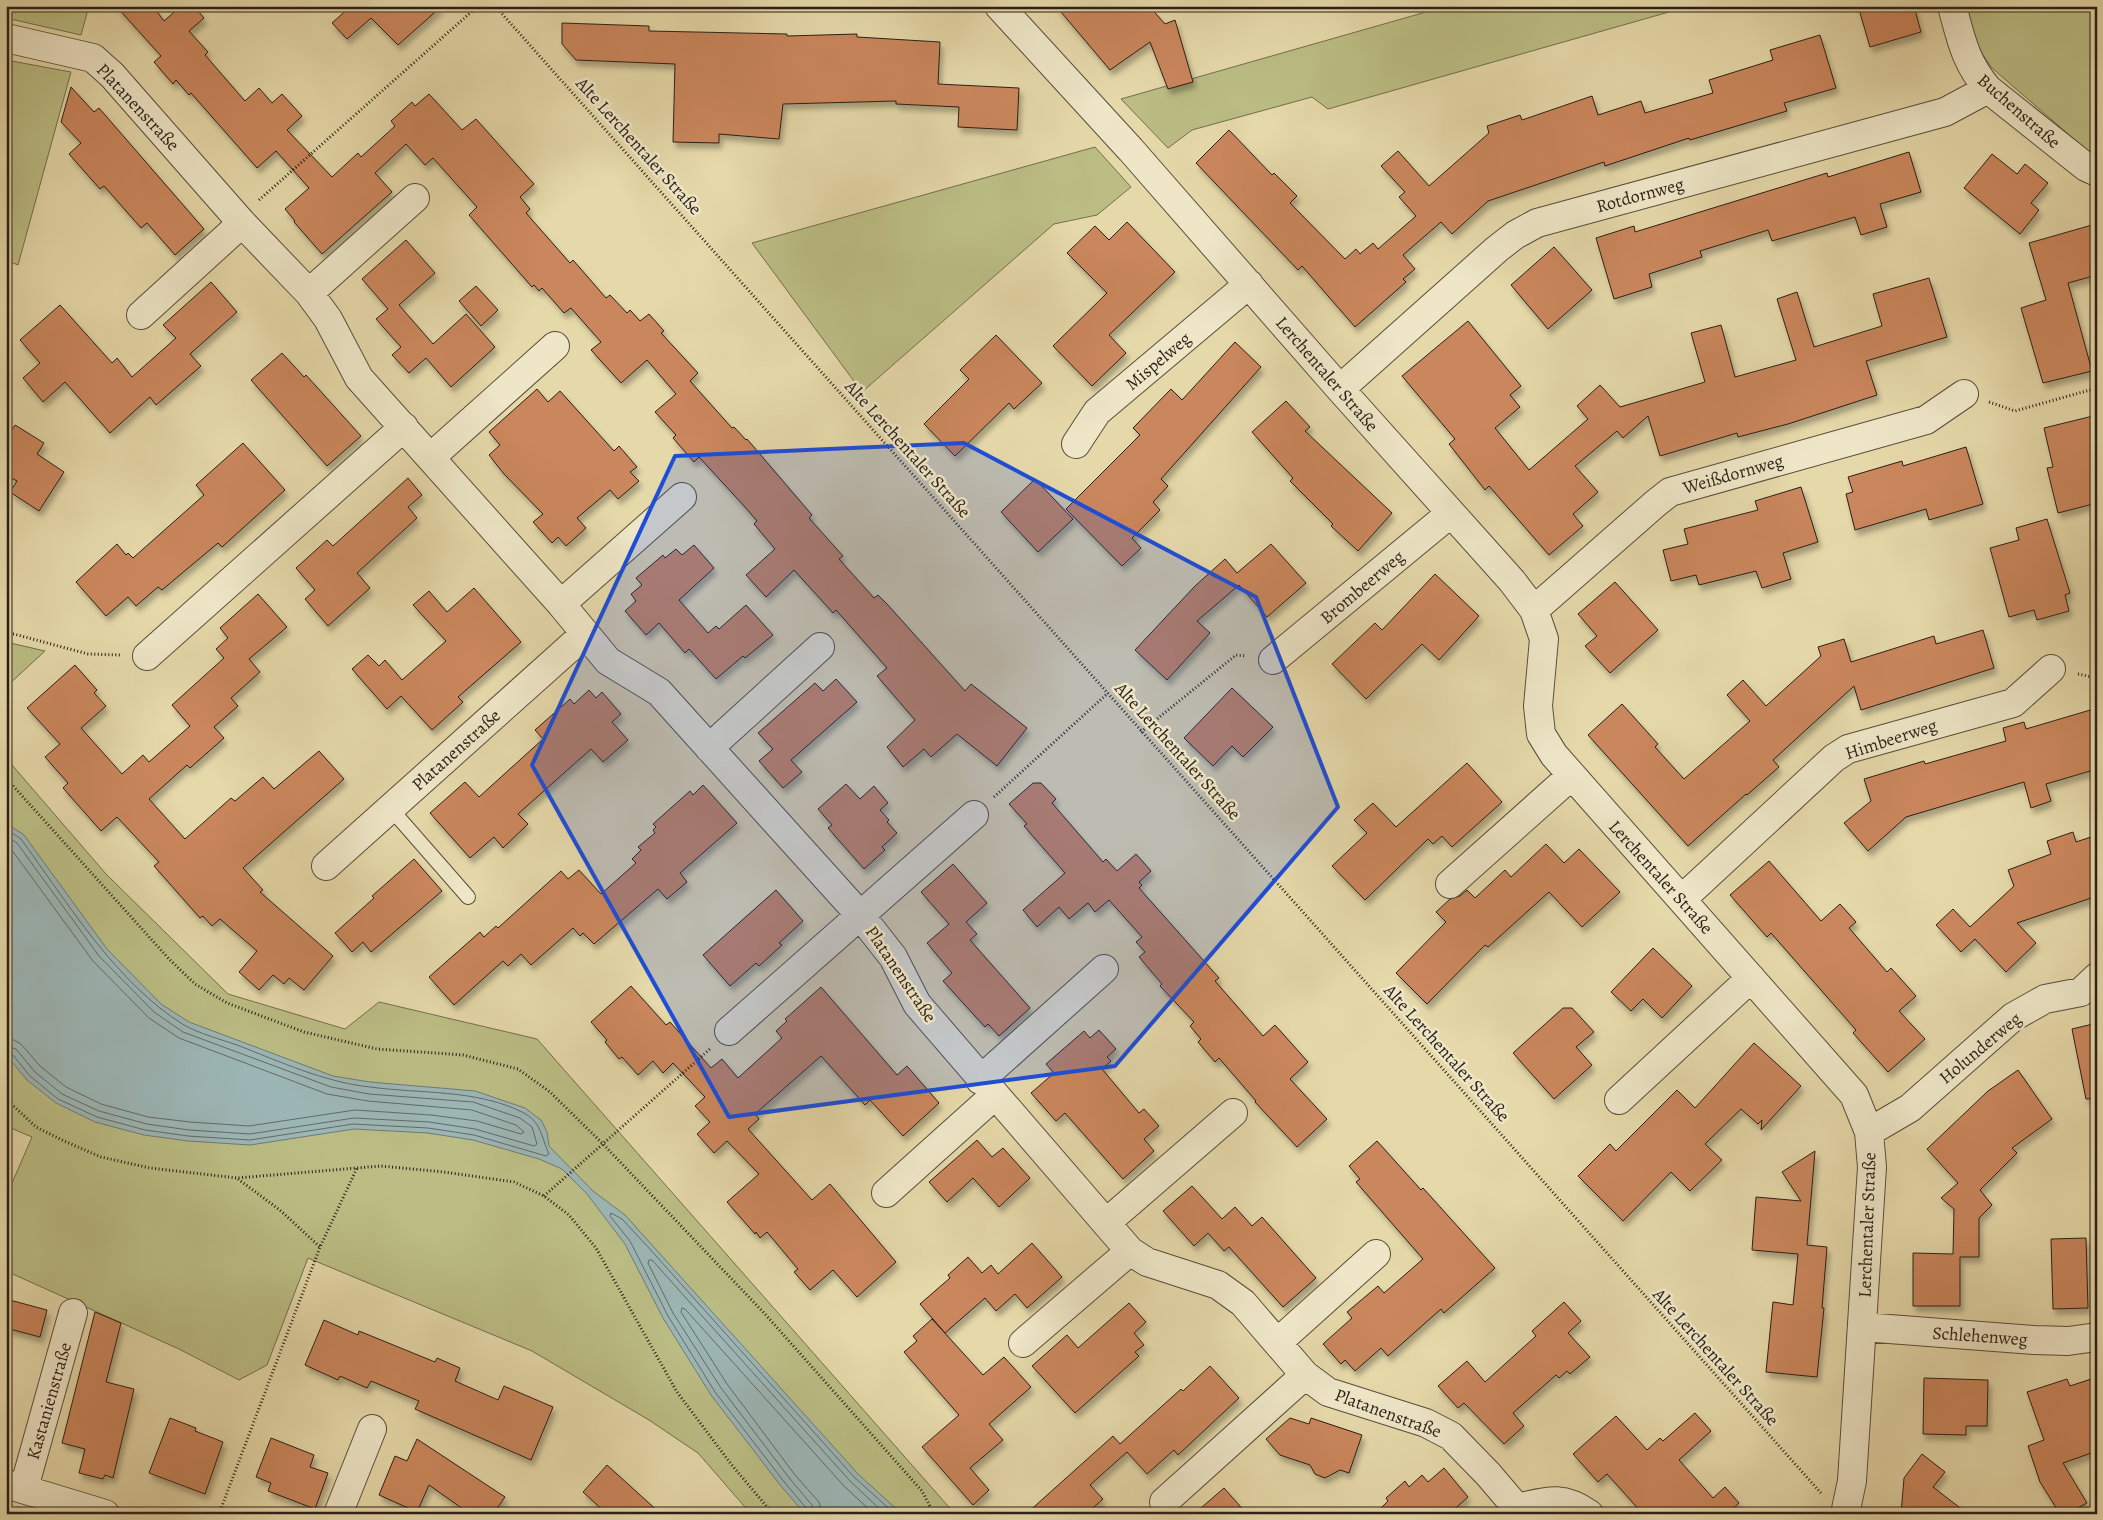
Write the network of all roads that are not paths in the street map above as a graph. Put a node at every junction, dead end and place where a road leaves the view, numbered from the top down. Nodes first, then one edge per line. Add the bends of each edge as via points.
1 (999, 6) edge
2 (1952, 6) edge
3 (6, 38) edge
4 (1988, 89) junction
5 (2097, 172) edge
6 (416, 198) dead end
7 (242, 222) junction
8 (1249, 284) junction
9 (309, 294) junction
10 (141, 315) dead end
11 (555, 346) dead end
12 (1340, 389) junction
13 (1964, 394) road end
14 (404, 427) junction
15 (1076, 444) dead end
16 (432, 457) junction
17 (682, 497) dead end
18 (1451, 514) junction
19 (561, 604) junction
20 (1534, 610) junction
21 (585, 634) junction
22 (820, 646) dead end
23 (147, 656) road end
24 (1273, 660) road end
25 (2051, 669) dead end
26 (709, 748) junction
27 (1571, 776) junction
28 (391, 809) junction
29 (974, 815) road end
30 (326, 866) dead end
31 (1450, 884) dead end
32 (468, 897) dead end
33 (1682, 899) junction
34 (860, 915) junction
35 (1104, 969) dead end
36 (2097, 976) edge
37 (1751, 978) junction
38 (729, 1031) road end
39 (987, 1088) junction
40 (1619, 1100) dead end
41 (1233, 1113) dead end
42 (1869, 1132) junction
43 (886, 1193) dead end
44 (1107, 1222) junction
45 (1130, 1250) junction
46 (1376, 1254) dead end
47 (73, 1313) dead end
48 (1864, 1327) junction
49 (2097, 1337) edge
50 (1278, 1342) junction
51 (1023, 1343) dead end
52 (1305, 1375) junction
53 (372, 1429) dead end
54 (15, 1486) edge
55 (1164, 1502) dead end
56 (1836, 1507) edge
57 (1515, 1511) edge
58 (105, 1514) edge
59 (338, 1514) edge
60 (1589, 1514) edge

1 - 8 street, Lerchentaler Straße
2 - 4 street, Buchenstraße via 1966,55 1974,73
3 - 7 street, Platanenstraße via 93,58 112,75
4 - 5 street, Buchenstraße via 2086,167
4 - 12 street, Rotdornweg via 1945,112 1537,223 1497,249
6 - 9 street
7 - 9 street, Platanenstraße
7 - 10 street
8 - 12 street, Lerchentaler Straße
8 - 15 street, Mispelweg via 1097,412
9 - 14 street, Platanenstraße via 328,319 359,378
11 - 16 street
12 - 18 street, Lerchentaler Straße
13 - 20 street, Weißdornweg via 1926,420 1670,492
14 - 16 street, Platanenstraße
14 - 23 street
16 - 19 street, Platanenstraße
17 - 19 street
18 - 20 street, Lerchentaler Straße
18 - 24 street, Brombeerweg
19 - 21 street, Platanenstraße
20 - 27 street, Lerchentaler Straße via 1544,639 1538,706 1541,734
21 - 26 street, Platanenstraße via 608,661 659,692
21 - 28 street, Platanenstraße
22 - 26 street
25 - 33 street, Himbeerweg via 2013,703 1848,749 1834,758
26 - 34 street, Platanenstraße
27 - 31 street
27 - 33 street, Lerchentaler Straße
28 - 30 street, Platanenstraße
28 - 32 lane
29 - 34 street, Platanenstraße
33 - 37 street, Lerchentaler Straße
34 - 38 street, Platanenstraße
34 - 39 street, Platanenstraße via 893,957 916,1004
35 - 39 street
36 - 42 street, Holunderweg via 2081,992 2045,999 2013,1017 1910,1108
37 - 40 street
37 - 42 street, Lerchentaler Straße via 1854,1095
39 - 43 street
39 - 44 street, Platanenstraße
41 - 44 street
42 - 48 street, Lerchentaler Straße via 1872,1167
44 - 45 street, Platanenstraße
45 - 50 street, Platanenstraße via 1147,1262 1218,1285 1243,1303
45 - 51 street
46 - 50 street
47 - 54 street, Kastanienstraße
48 - 49 street, Schlehenweg via 2034,1340 2068,1341
48 - 56 street, Lerchentaler Straße via 1852,1481
50 - 52 street, Platanenstraße
52 - 55 street
52 - 57 street, Platanenstraße via 1328,1392 1426,1423 1451,1436 1488,1474
53 - 59 street
54 - 58 street, Kastanienstraße
57 - 60 street, Platanenstraße via 1554,1499 1574,1504

